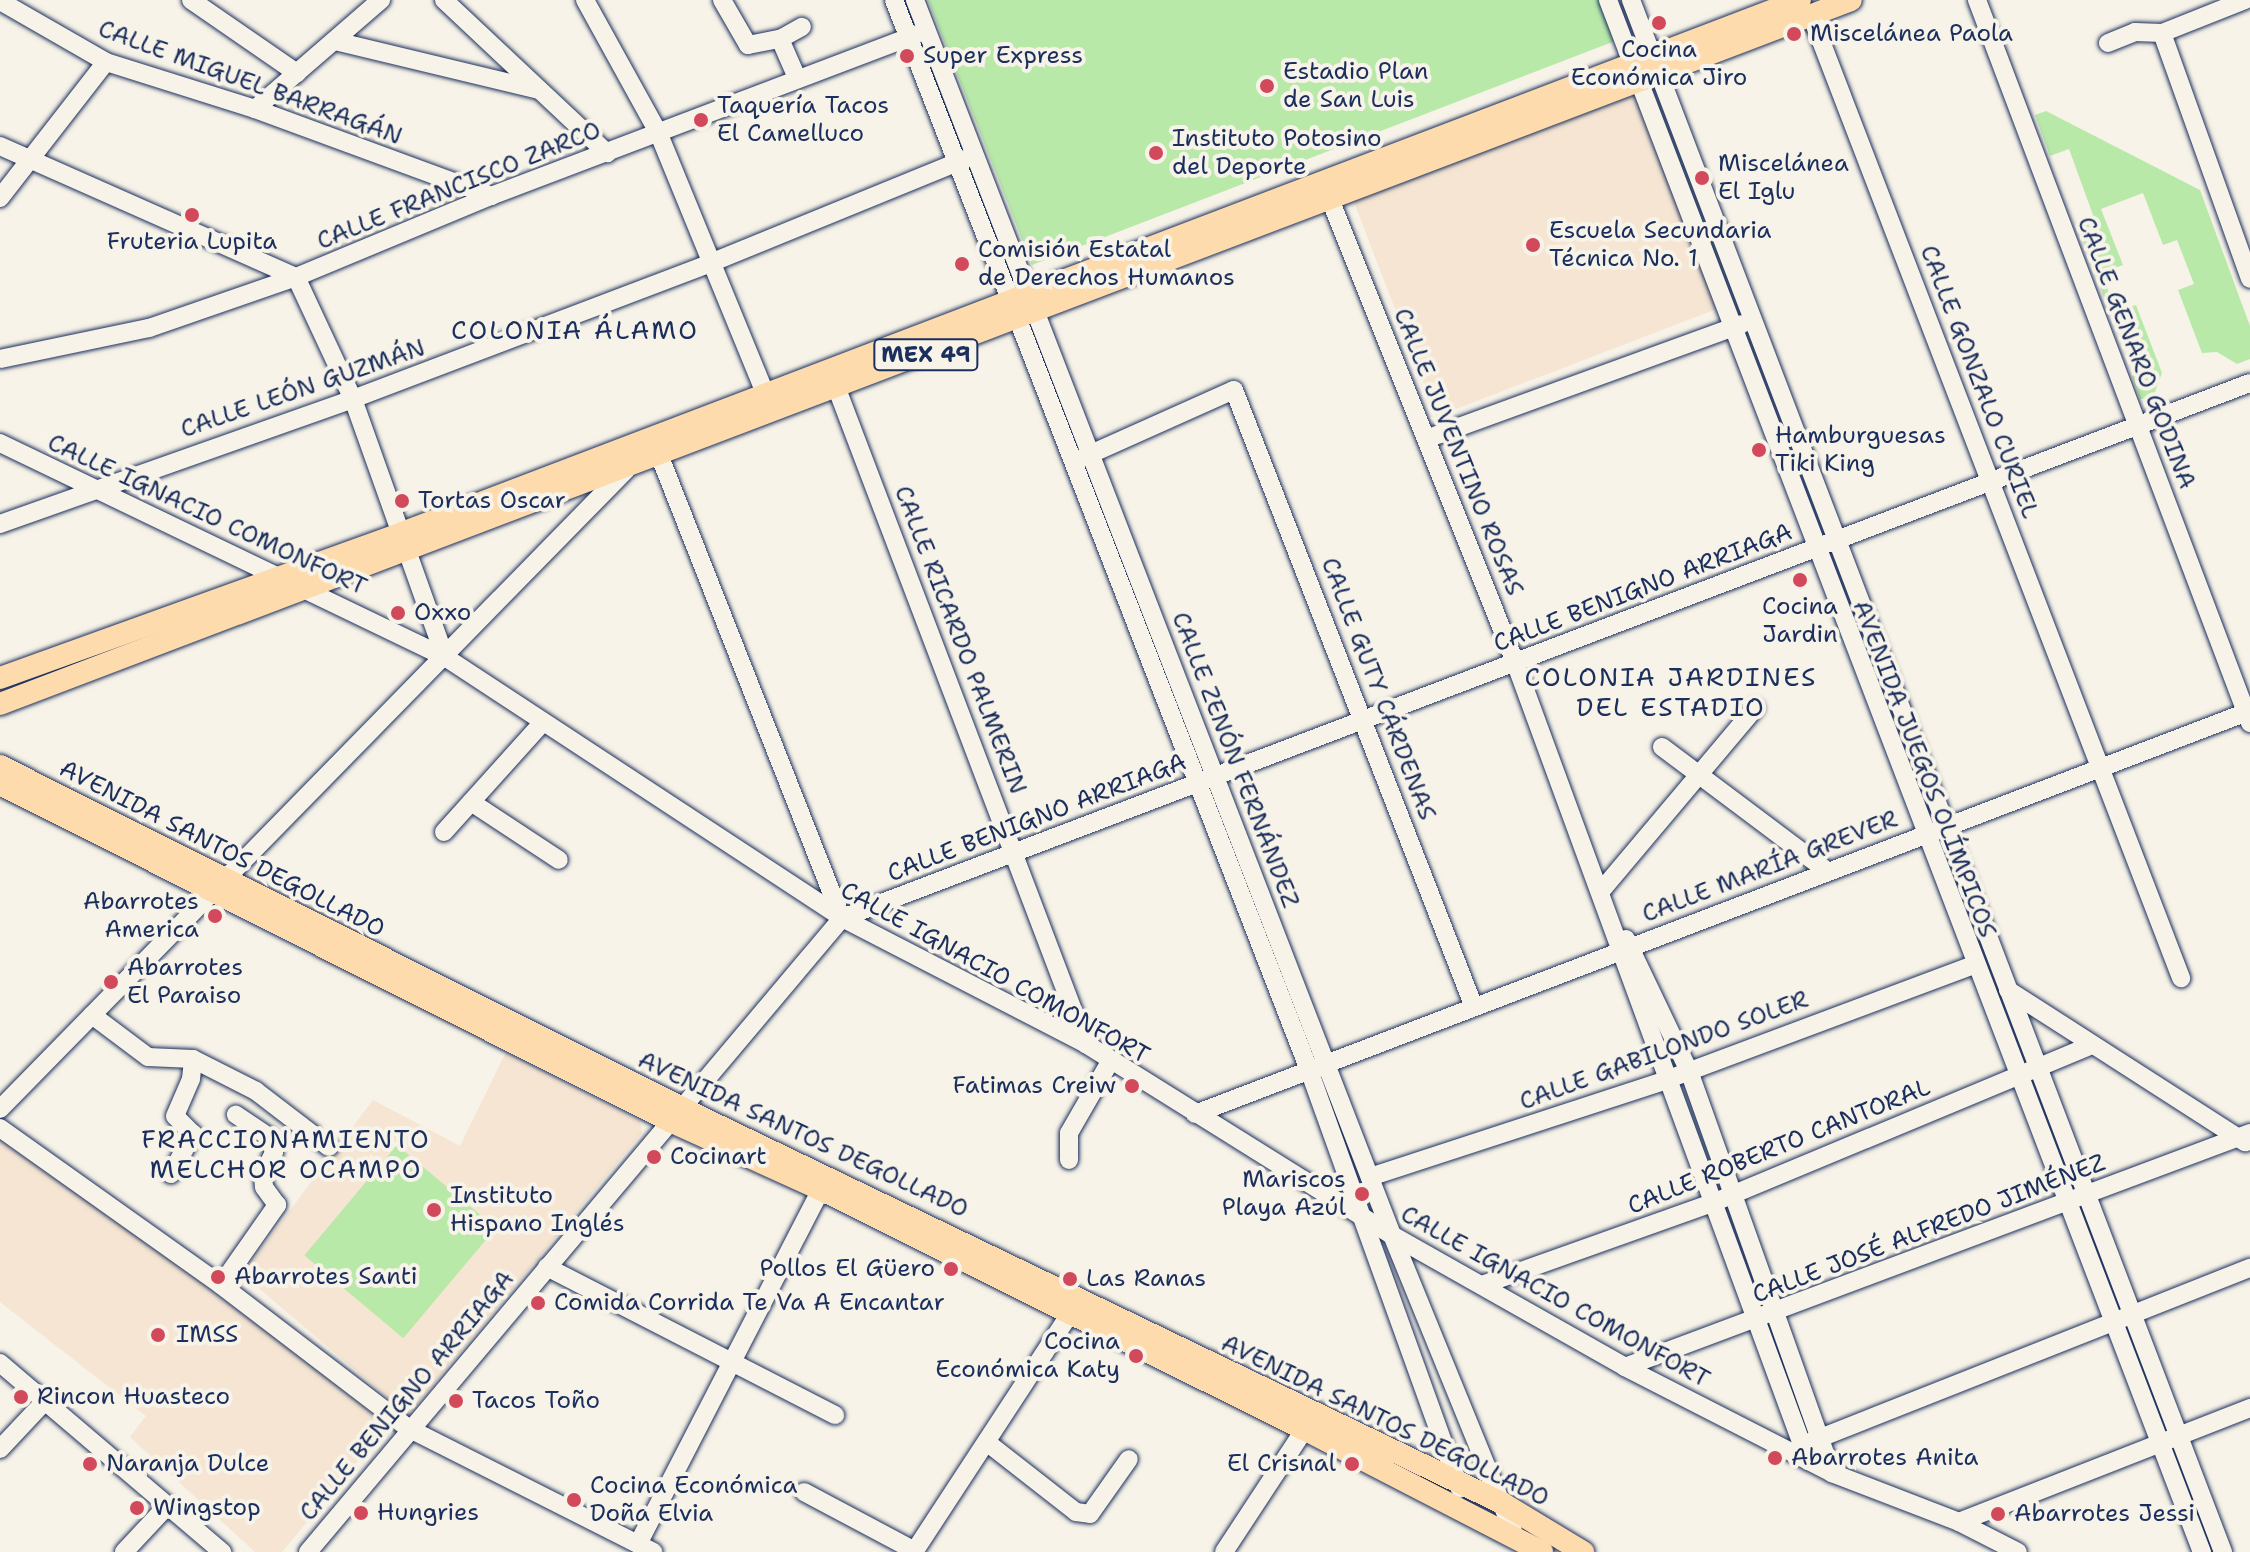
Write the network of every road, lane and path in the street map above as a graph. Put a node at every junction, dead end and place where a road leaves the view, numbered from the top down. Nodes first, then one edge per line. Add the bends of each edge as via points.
1 (191, 0) edge
2 (381, 0) edge
3 (444, 0) edge
4 (585, 0) edge
5 (722, 0) edge
6 (894, 0) edge
7 (915, 0) edge
8 (1608, 0) edge
9 (1631, 0) edge
10 (1851, 0) edge
11 (1977, 0) edge
12 (2245, 0) edge
13 (0, 1) edge
14 (1757, 8) edge
15 (1806, 8) edge
16 (802, 27) dead end
17 (927, 30) junction
18 (2162, 33) junction
19 (909, 37) junction
20 (780, 39) junction
21 (335, 41) junction
22 (2108, 43) dead end
23 (106, 62) junction
24 (1645, 68) junction
25 (297, 73) junction
26 (797, 78) junction
27 (541, 91) junction
28 (255, 109) junction
29 (658, 132) junction
30 (0, 146) edge
31 (607, 153) junction
32 (977, 154) junction
33 (29, 160) junction
34 (957, 163) junction
35 (1326, 191) junction
36 (491, 196) junction
37 (0, 198) edge
38 (713, 262) junction
39 (296, 277) junction
40 (2250, 279) edge
41 (1031, 290) junction
42 (1008, 299) junction
43 (1039, 311) junction
44 (1016, 320) junction
45 (1753, 321) junction
46 (1732, 328) junction
47 (0, 359) edge
48 (2250, 383) edge
49 (837, 389) junction
50 (765, 393) junction
51 (353, 399) junction
52 (2138, 426) junction
53 (1429, 438) junction
54 (0, 443) edge
55 (1093, 452) junction
56 (660, 457) junction
57 (1073, 463) junction
58 (626, 470) junction
59 (1991, 481) junction
60 (91, 488) junction
61 (0, 524) edge
62 (1836, 540) junction
63 (406, 543) junction
64 (1815, 548) junction
65 (281, 575) junction
66 (308, 589) junction
67 (445, 657) junction
68 (1515, 662) junction
69 (0, 678) edge
70 (0, 704) edge
71 (1755, 708) dead end
72 (2249, 715) edge
73 (1365, 719) junction
74 (543, 722) junction
75 (1662, 747) dead end
76 (0, 766) edge
77 (2101, 766) junction
78 (1700, 774) junction
79 (1206, 780) junction
80 (0, 784) edge
81 (471, 802) junction
82 (1944, 826) junction
83 (444, 832) dead end
84 (1923, 834) junction
85 (1016, 851) junction
86 (559, 860) dead end
87 (1827, 871) junction
88 (216, 885) junction
89 (1601, 891) junction
90 (842, 918) junction
91 (1624, 949) junction
92 (1973, 965) junction
93 (2181, 978) dead end
94 (2007, 989) junction
95 (1474, 1007) junction
96 (92, 1015) junction
97 (1086, 1044) junction
98 (2090, 1046) junction
99 (193, 1059) junction
100 (1111, 1060) junction
101 (1318, 1067) junction
102 (2037, 1067) junction
103 (1689, 1071) junction
104 (2017, 1079) junction
105 (1666, 1080) junction
106 (0, 1109) edge
107 (676, 1114) junction
108 (1195, 1114) junction
109 (236, 1115) dead end
110 (0, 1128) edge
111 (2246, 1139) edge
112 (329, 1147) dead end
113 (1069, 1160) dead end
114 (171, 1174) dead end
115 (1370, 1177) junction
116 (825, 1182) junction
117 (1732, 1195) junction
118 (2086, 1195) junction
119 (2065, 1203) junction
120 (1710, 1204) junction
121 (1357, 1211) junction
122 (1392, 1235) junction
123 (547, 1267) junction
124 (2250, 1268) edge
125 (221, 1285) junction
126 (1482, 1285) junction
127 (1076, 1306) junction
128 (1766, 1316) junction
129 (2133, 1316) junction
130 (2111, 1324) junction
131 (729, 1362) junction
132 (0, 1363) edge
133 (1625, 1367) junction
134 (45, 1401) junction
135 (2250, 1408) edge
136 (835, 1415) dead end
137 (1309, 1422) junction
138 (408, 1428) junction
139 (2178, 1434) junction
140 (1821, 1437) junction
141 (2157, 1443) junction
142 (989, 1444) junction
143 (0, 1449) edge
144 (1806, 1454) junction
145 (1129, 1459) dead end
146 (1832, 1473) junction
147 (1458, 1483) junction
148 (804, 1492) dead end
149 (1502, 1503) junction
150 (168, 1505) junction
151 (1468, 1511) junction
152 (1959, 1522) junction
153 (1515, 1536) junction
154 (646, 1548) edge
155 (124, 1552) edge
156 (222, 1552) edge
157 (308, 1552) edge
158 (914, 1552) edge
159 (1224, 1552) edge
160 (1542, 1552) edge
161 (1583, 1552) edge
162 (2018, 1552) edge
163 (2202, 1552) edge
164 (2223, 1552) edge

1 - 25 street
2 - 21 street
3 - 27 street
4 - 29 street
5 - 20 street via 748,45
6 - 19 street, CALLE ZENÓN FERNÁNDEZ
7 - 17 street, CALLE ZENÓN FERNÁNDEZ
8 - 24 street, AVENIDA JUEGOS OLÍMPICOS
9 - 24 street, AVENIDA JUEGOS OLÍMPICOS
10 - 15 main road, MEX 49
11 - 52 street, CALLE GENARO GODINA
12 - 18 street
13 - 23 street, CALLE MIGUEL BARRAGÁN
14 - 15 main road, MEX 49
14 - 24 main road, MEX 49
15 - 24 main road, MEX 49
15 - 59 street, CALLE GONZALO CURIEL
16 - 20 street
17 - 19 street, CALLE FRANCISCO ZARCO
17 - 32 street, CALLE ZENÓN FERNÁNDEZ
18 - 22 street via 2135,32
18 - 40 street
19 - 26 street, CALLE FRANCISCO ZARCO
19 - 34 street, CALLE ZENÓN FERNÁNDEZ
20 - 26 street
21 - 25 street
21 - 27 street
23 - 28 street, CALLE MIGUEL BARRAGÁN
23 - 33 street
24 - 35 main road, MEX 49
24 - 45 street, AVENIDA JUEGOS OLÍMPICOS
24 - 46 street, AVENIDA JUEGOS OLÍMPICOS
25 - 28 street
26 - 29 street, CALLE FRANCISCO ZARCO
27 - 31 street
28 - 36 street, CALLE MIGUEL BARRAGÁN
29 - 31 street, CALLE FRANCISCO ZARCO
29 - 38 street
30 - 33 street
31 - 36 street, CALLE FRANCISCO ZARCO
32 - 34 street, CALLE LEÓN GUZMÁN
32 - 41 street, CALLE ZENÓN FERNÁNDEZ
33 - 37 street
33 - 39 street
34 - 38 street, CALLE LEÓN GUZMÁN
34 - 42 street, CALLE ZENÓN FERNÁNDEZ
35 - 41 main road, MEX 49
35 - 43 main road, MEX 49
35 - 53 street, CALLE JUVENTINO ROSAS
36 - 39 street, CALLE FRANCISCO ZARCO
38 - 50 street
38 - 51 street, CALLE LEÓN GUZMÁN
39 - 47 street, CALLE FRANCISCO ZARCO via 149,328
39 - 51 street
41 - 42 main road, MEX 49
41 - 43 street, CALLE ZENÓN FERNÁNDEZ
42 - 44 street, CALLE ZENÓN FERNÁNDEZ
42 - 50 main road, MEX 49
43 - 44 main road, MEX 49
43 - 55 street, CALLE ZENÓN FERNÁNDEZ
44 - 49 main road, MEX 49
44 - 57 street, CALLE ZENÓN FERNÁNDEZ
45 - 46 street
45 - 62 street, AVENIDA JUEGOS OLÍMPICOS
46 - 53 street
46 - 64 street, AVENIDA JUEGOS OLÍMPICOS
48 - 52 street, CALLE BENIGNO ARRIAGA
49 - 56 main road, MEX 49
49 - 85 street, CALLE RICARDO PALMERIN
50 - 63 main road, MEX 49
51 - 60 street, CALLE LEÓN GUZMÁN
51 - 63 street
52 - 59 street, CALLE BENIGNO ARRIAGA
52 - 72 street, CALLE GENARO GODINA
53 - 68 street, CALLE JUVENTINO ROSAS
54 - 60 street, CALLE IGNACIO COMONFORT
55 - 57 street
55 - 73 street, CALLE GUTY CÁRDENAS via 1234,390
55 - 79 street, CALLE ZENÓN FERNÁNDEZ
56 - 58 main road, MEX 49
56 - 90 street
57 - 79 street, CALLE ZENÓN FERNÁNDEZ
58 - 63 main road, MEX 49
58 - 67 street
59 - 62 street, CALLE BENIGNO ARRIAGA
59 - 77 street, CALLE GONZALO CURIEL
60 - 61 street, CALLE LEÓN GUZMÁN
60 - 65 street, CALLE IGNACIO COMONFORT
62 - 64 street, CALLE BENIGNO ARRIAGA
62 - 82 street, AVENIDA JUEGOS OLÍMPICOS
63 - 65 main road, MEX 49
63 - 66 main road, MEX 49
63 - 67 street
64 - 68 street, CALLE BENIGNO ARRIAGA
64 - 84 street, AVENIDA JUEGOS OLÍMPICOS
65 - 66 street, CALLE IGNACIO COMONFORT
65 - 69 main road, MEX 49
66 - 67 street, CALLE IGNACIO COMONFORT
66 - 70 main road, MEX 49
67 - 74 street, CALLE IGNACIO COMONFORT
67 - 88 street
68 - 73 street, CALLE BENIGNO ARRIAGA
68 - 89 street, CALLE JUVENTINO ROSAS
71 - 78 street
72 - 77 street, CALLE MARÍA GREVER
73 - 79 street, CALLE BENIGNO ARRIAGA
73 - 95 street, CALLE GUTY CÁRDENAS
74 - 81 street
74 - 90 street, CALLE IGNACIO COMONFORT
75 - 78 street
76 - 88 main road, AVENIDA SANTOS DEGOLLADO
77 - 82 street, CALLE MARÍA GREVER
77 - 93 street, CALLE GONZALO CURIEL
78 - 87 street
78 - 89 street
79 - 85 street, CALLE BENIGNO ARRIAGA
79 - 101 street, CALLE ZENÓN FERNÁNDEZ
80 - 88 main road, AVENIDA SANTOS DEGOLLADO
81 - 83 street
81 - 86 street
82 - 84 street, CALLE MARÍA GREVER
82 - 94 street, AVENIDA JUEGOS OLÍMPICOS
84 - 87 street, CALLE MARÍA GREVER
84 - 92 street, AVENIDA JUEGOS OLÍMPICOS
85 - 90 street, CALLE BENIGNO ARRIAGA
85 - 97 street, CALLE RICARDO PALMERIN
87 - 91 street, CALLE MARÍA GREVER
88 - 96 street
88 - 107 main road, AVENIDA SANTOS DEGOLLADO
89 - 91 street, CALLE JUVENTINO ROSAS
90 - 97 street, CALLE IGNACIO COMONFORT
90 - 107 street, CALLE BENIGNO ARRIAGA
91 - 95 street, CALLE MARÍA GREVER
91 - 103 street, CALLE JUVENTINO ROSAS
91 - 105 street, CALLE JUVENTINO ROSAS
92 - 94 street
92 - 103 street, CALLE GABILONDO SOLER
92 - 104 street, AVENIDA JUEGOS OLÍMPICOS
94 - 98 street
94 - 102 street, AVENIDA JUEGOS OLÍMPICOS
95 - 101 street, CALLE MARÍA GREVER
96 - 99 street via 148,1057
96 - 106 street
97 - 100 street, CALLE IGNACIO COMONFORT
98 - 102 street, CALLE ROBERTO CANTORAL
98 - 111 street
99 - 112 street via 256,1091
99 - 114 street via 191,1079 175,1116 193,1134
100 - 108 street, CALLE IGNACIO COMONFORT
100 - 113 street via 1069,1133
101 - 108 street, CALLE MARÍA GREVER
101 - 115 street, CALLE ZENÓN FERNÁNDEZ
101 - 121 street, CALLE ZENÓN FERNÁNDEZ
102 - 104 street, CALLE ROBERTO CANTORAL
102 - 118 street, AVENIDA JUEGOS OLÍMPICOS
103 - 105 street, CALLE GABILONDO SOLER
103 - 117 street, CALLE JUVENTINO ROSAS
104 - 117 street, CALLE ROBERTO CANTORAL
104 - 119 street, AVENIDA JUEGOS OLÍMPICOS
105 - 115 street, CALLE GABILONDO SOLER
105 - 120 street, CALLE JUVENTINO ROSAS
107 - 116 main road, AVENIDA SANTOS DEGOLLADO
107 - 123 street, CALLE BENIGNO ARRIAGA
108 - 121 street, CALLE IGNACIO COMONFORT
109 - 125 street via 269,1137 274,1152 263,1175 264,1187 277,1205
110 - 125 street
111 - 118 street, CALLE JOSÉ ALFREDO JIMÉNEZ
115 - 122 street, CALLE ZENÓN FERNÁNDEZ
116 - 127 main road, AVENIDA SANTOS DEGOLLADO
116 - 131 street
117 - 120 street, CALLE ROBERTO CANTORAL
117 - 128 street, CALLE JUVENTINO ROSAS
118 - 119 street, CALLE JOSÉ ALFREDO JIMÉNEZ
118 - 129 street, AVENIDA JUEGOS OLÍMPICOS
119 - 128 street, CALLE JOSÉ ALFREDO JIMÉNEZ
119 - 130 street, AVENIDA JUEGOS OLÍMPICOS
120 - 126 street, CALLE ROBERTO CANTORAL
120 - 128 street, CALLE JUVENTINO ROSAS
121 - 122 street, CALLE IGNACIO COMONFORT
121 - 147 street, CALLE ZENÓN FERNÁNDEZ
122 - 126 street, CALLE IGNACIO COMONFORT
122 - 149 street, CALLE ZENÓN FERNÁNDEZ
123 - 131 street
123 - 138 street, CALLE BENIGNO ARRIAGA
124 - 129 street
125 - 138 street
126 - 133 street, CALLE IGNACIO COMONFORT
127 - 137 main road, AVENIDA SANTOS DEGOLLADO
127 - 142 street
128 - 133 street, CALLE JOSÉ ALFREDO JIMÉNEZ
128 - 140 street, CALLE JUVENTINO ROSAS
128 - 144 street, CALLE JUVENTINO ROSAS
129 - 130 street
129 - 139 street, AVENIDA JUEGOS OLÍMPICOS
130 - 140 street
130 - 141 street, AVENIDA JUEGOS OLÍMPICOS
131 - 136 street
131 - 154 street
132 - 134 street
133 - 144 street, CALLE IGNACIO COMONFORT
134 - 143 street
134 - 150 street
135 - 139 street
137 - 147 main road, AVENIDA SANTOS DEGOLLADO
137 - 151 main road, AVENIDA SANTOS DEGOLLADO
137 - 159 street
138 - 154 street
138 - 157 street, CALLE BENIGNO ARRIAGA
139 - 141 street
139 - 164 street, AVENIDA JUEGOS OLÍMPICOS
140 - 144 street
140 - 146 street, CALLE JUVENTINO ROSAS
141 - 152 street
141 - 163 street, AVENIDA JUEGOS OLÍMPICOS
142 - 145 street via 1076,1512 1090,1514
142 - 158 street
144 - 146 street, CALLE IGNACIO COMONFORT
146 - 152 street, CALLE IGNACIO COMONFORT
147 - 149 main road, AVENIDA SANTOS DEGOLLADO
147 - 151 street, CALLE ZENÓN FERNÁNDEZ
148 - 158 street
149 - 153 street, CALLE ZENÓN FERNÁNDEZ
149 - 161 main road, AVENIDA SANTOS DEGOLLADO
150 - 155 street
150 - 156 street
151 - 153 main road, AVENIDA SANTOS DEGOLLADO
152 - 162 street, CALLE IGNACIO COMONFORT
153 - 160 main road, AVENIDA SANTOS DEGOLLADO

